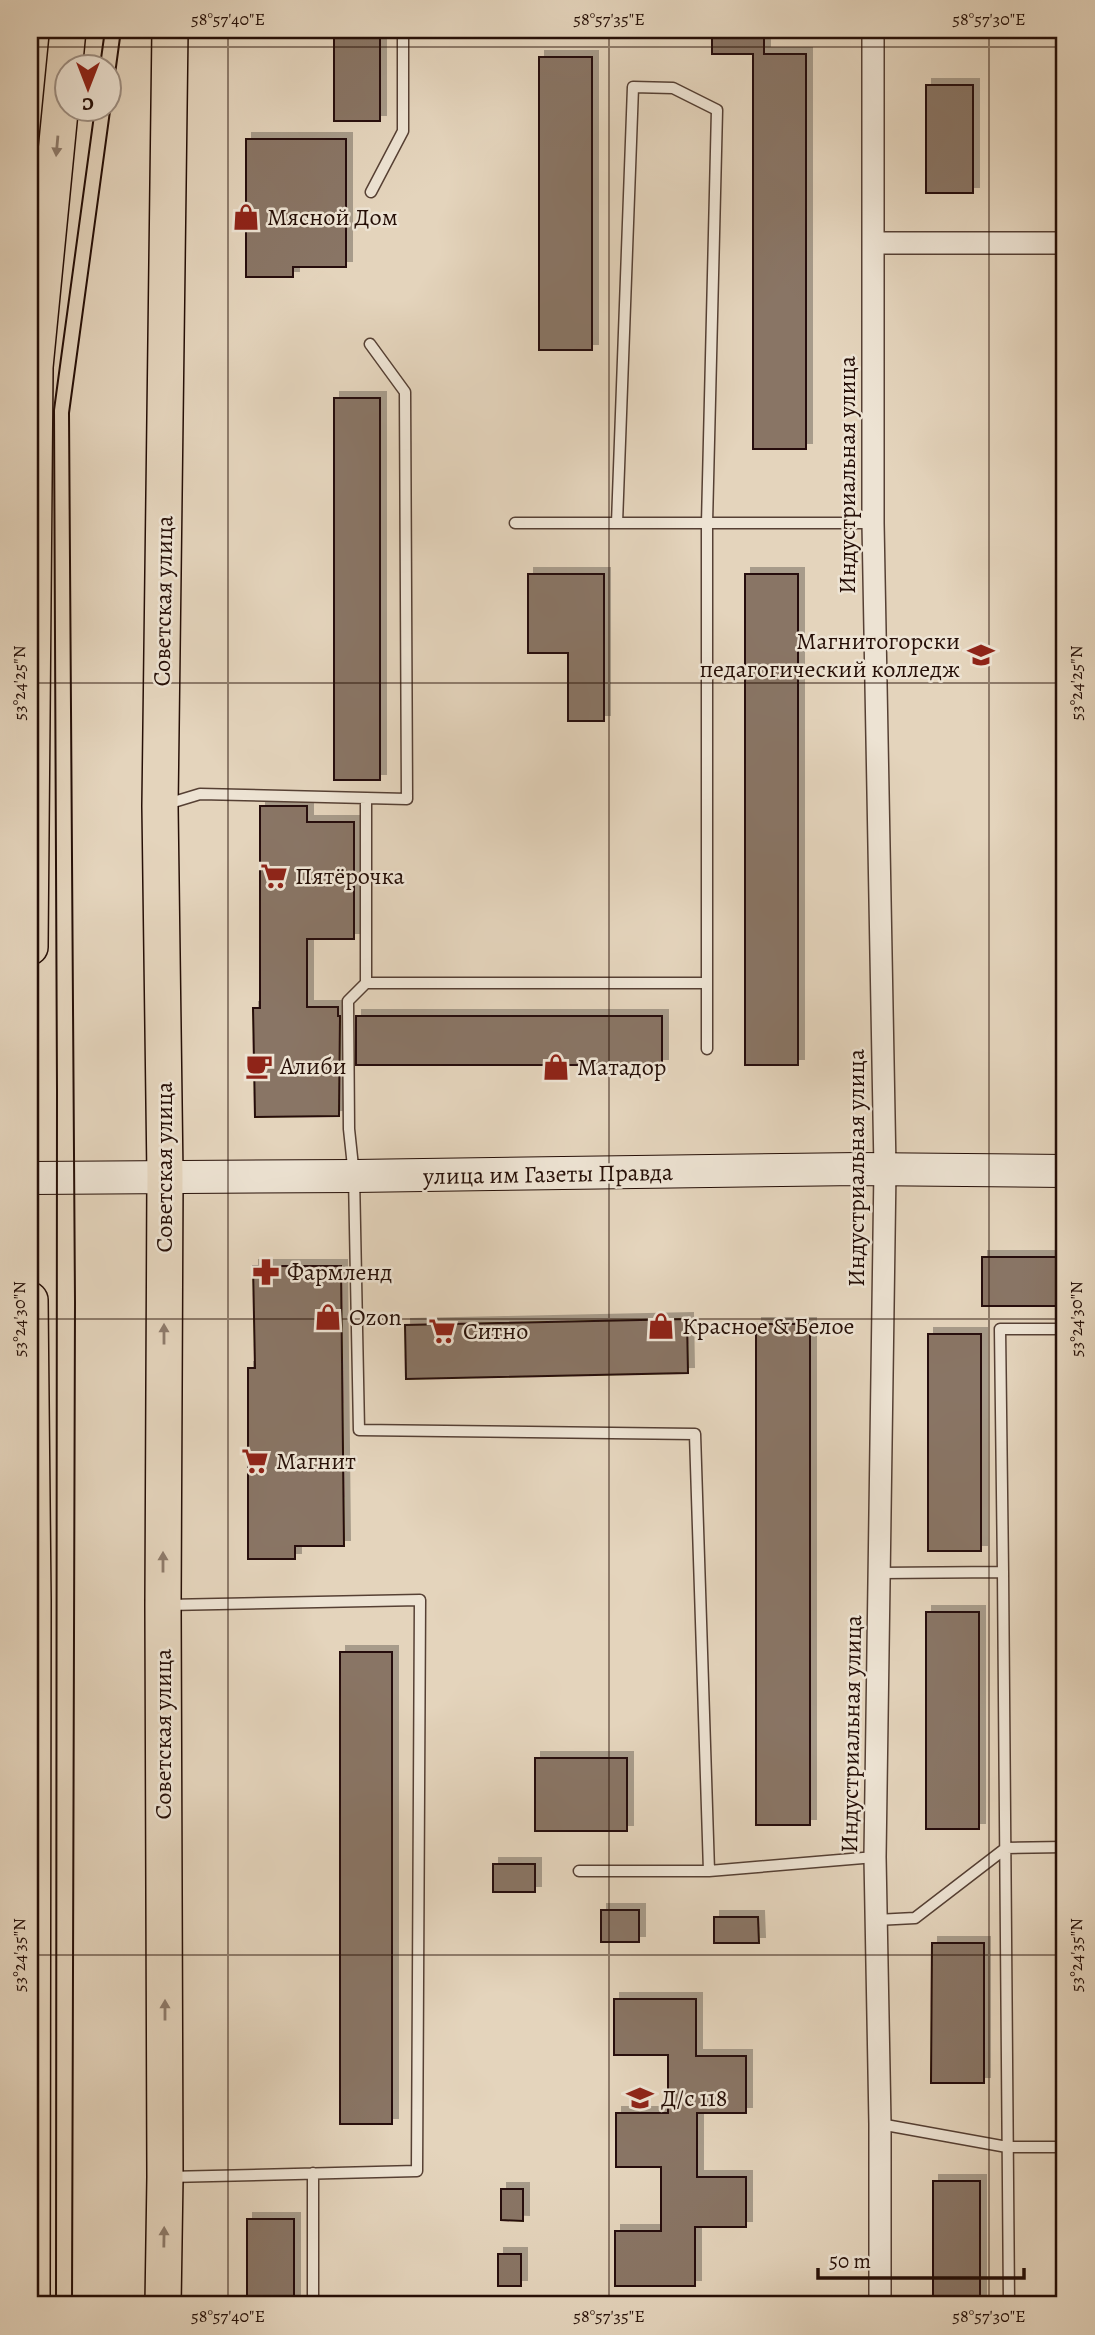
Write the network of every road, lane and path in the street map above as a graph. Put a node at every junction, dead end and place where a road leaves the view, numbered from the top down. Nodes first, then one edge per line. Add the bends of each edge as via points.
1 (68, 30) edge
2 (170, 30) edge
3 (403, 30) edge
4 (873, 30) edge
5 (371, 192) dead end
6 (874, 243) junction
7 (1065, 243) edge
8 (35, 298) edge
9 (370, 344) dead end
10 (32, 407) edge
11 (515, 523) dead end
12 (617, 523) junction
13 (707, 523) junction
14 (873, 523) junction
15 (30, 779) edge
16 (366, 799) junction
17 (160, 806) junction
18 (30, 947) edge
19 (366, 983) junction
20 (707, 983) junction
21 (707, 1049) dead end
22 (885, 1169) junction
23 (1065, 1171) edge
24 (165, 1176) junction
25 (354, 1177) junction
26 (30, 1178) edge
27 (30, 1300) edge
28 (1065, 1329) edge
29 (1003, 1572) junction
30 (879, 1573) junction
31 (31, 1600) edge
32 (163, 1605) junction
33 (1065, 1847) edge
34 (1006, 1848) junction
35 (875, 1857) junction
36 (579, 1871) dead end
37 (709, 1871) junction
38 (876, 1920) junction
39 (880, 2124) junction
40 (1007, 2147) junction
41 (1065, 2147) edge
42 (31, 2160) edge
43 (313, 2173) junction
44 (166, 2176) junction
45 (32, 2305) edge
46 (163, 2305) edge
47 (313, 2305) edge
48 (880, 2305) edge
49 (1009, 2305) edge

1 -> 8 main road
2 - 17 main road, Советская улица
3 - 5 lane via 402,131
4 - 6 street, Индустриальная улица
6 - 7 street
6 - 14 street, Индустриальная улица
8 - 10 main road
9 - 16 lane via 405,392 407,799
10 - 15 main road
11 - 12 lane
12 - 13 lane
12 - 13 lane via 633,87 673,88 717,110
13 - 14 lane
13 - 20 lane
14 - 22 street, Индустриальная улица
15 - 18 main road
16 - 17 lane via 200,794
16 - 19 lane
17 - 24 main road, Советская улица
19 - 20 lane
19 - 25 lane via 348,1001
20 - 21 lane
22 - 23 street, улица им Газеты Правда
22 - 25 street, улица им Газеты Правда
22 - 30 street, Индустриальная улица
24 - 25 street, улица им Газеты Правда
24 - 26 street, улица им Газеты Правда
32 -> 24 main road, Советская улица
25 - 37 lane via 359,1430 695,1434
27 - 31 main road
28 - 29 lane via 1000,1329
29 - 30 lane
29 - 34 lane
30 - 35 street, Индустриальная улица
31 - 42 main road
32 - 43 lane via 420,1600 417,2171
44 -> 32 main road, Советская улица
33 - 34 lane
34 - 38 lane via 915,1918
34 - 40 lane
35 - 37 lane
35 - 38 street, Индустриальная улица
36 - 37 lane
38 - 39 street, Индустриальная улица
39 - 40 lane
39 - 48 street, Индустриальная улица
40 - 41 lane
40 - 49 lane
42 - 45 main road
43 - 44 lane
43 - 47 lane
46 -> 44 main road, Советская улица

